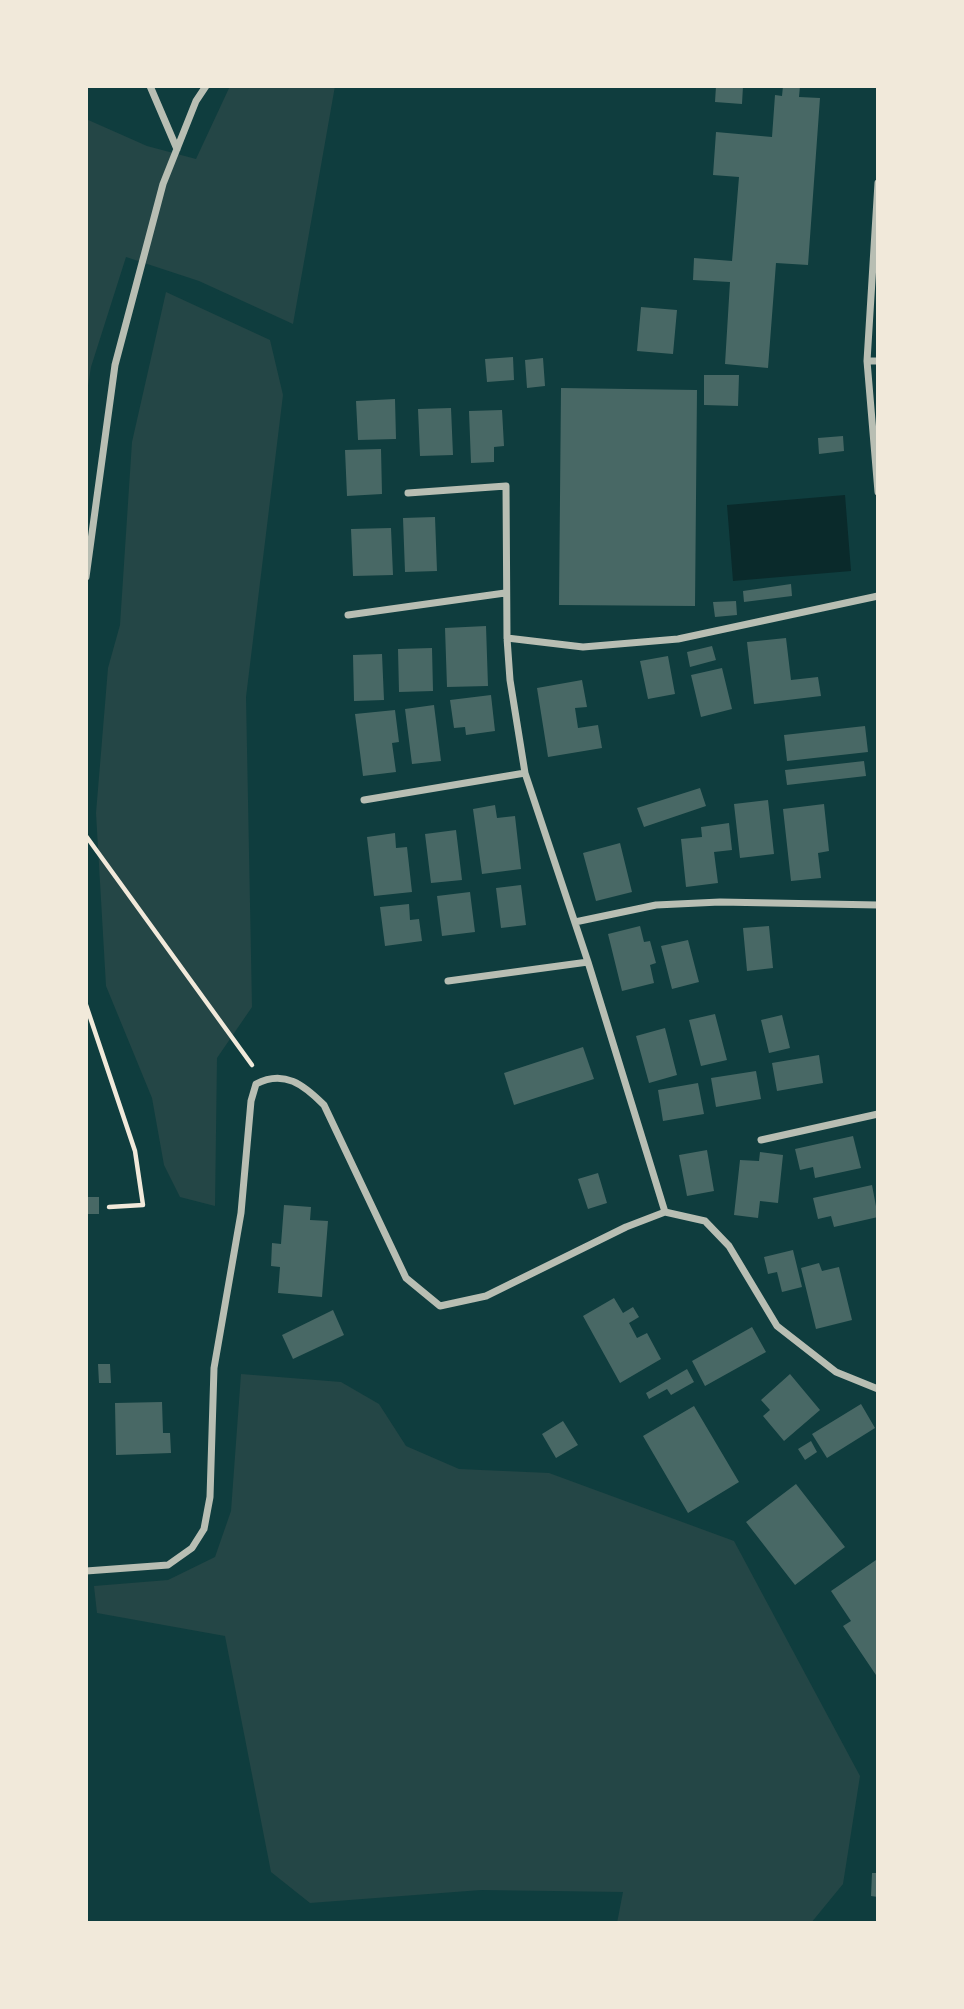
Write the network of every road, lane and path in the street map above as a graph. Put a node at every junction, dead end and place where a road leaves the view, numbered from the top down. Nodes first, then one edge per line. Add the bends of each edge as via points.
1 (150, 86) edge
2 (206, 86) edge
3 (177, 149) junction
4 (878, 183) edge
5 (867, 361) junction
6 (878, 361) edge
7 (878, 492) edge
8 (408, 493) dead end
9 (86, 577) edge
10 (505, 593) junction
11 (878, 596) edge
12 (348, 615) dead end
13 (507, 638) junction
14 (525, 772) junction
15 (364, 800) dead end
16 (86, 836) edge
17 (878, 905) edge
18 (575, 922) junction
19 (588, 962) junction
20 (448, 981) dead end
21 (86, 1005) edge
22 (263, 1080) junction
23 (878, 1114) edge
24 (761, 1140) dead end
25 (109, 1207) dead end
26 (665, 1212) junction
27 (878, 1389) edge
28 (86, 1571) edge

1 - 3 street
2 - 3 street
3 - 9 street via 163,184 115,365
4 - 5 street
5 - 6 street
5 - 7 street
8 - 10 street via 506,486
10 - 12 street
10 - 13 street
11 - 13 street via 678,639 583,647
13 - 14 street
14 - 15 street
14 - 18 street
16 - 22 path
17 - 18 street via 720,902 669,905
18 - 19 street
19 - 20 street
19 - 26 street
21 - 25 path via 135,1151 143,1205
22 - 26 street via 283,1077 293,1081 324,1105 406,1278 440,1306 486,1296
22 - 28 street via 256,1084 251,1101 241,1213 214,1368 210,1497 204,1529 192,1548 168,1565
23 - 24 street
26 - 27 street via 705,1221 729,1246 777,1326 836,1372

